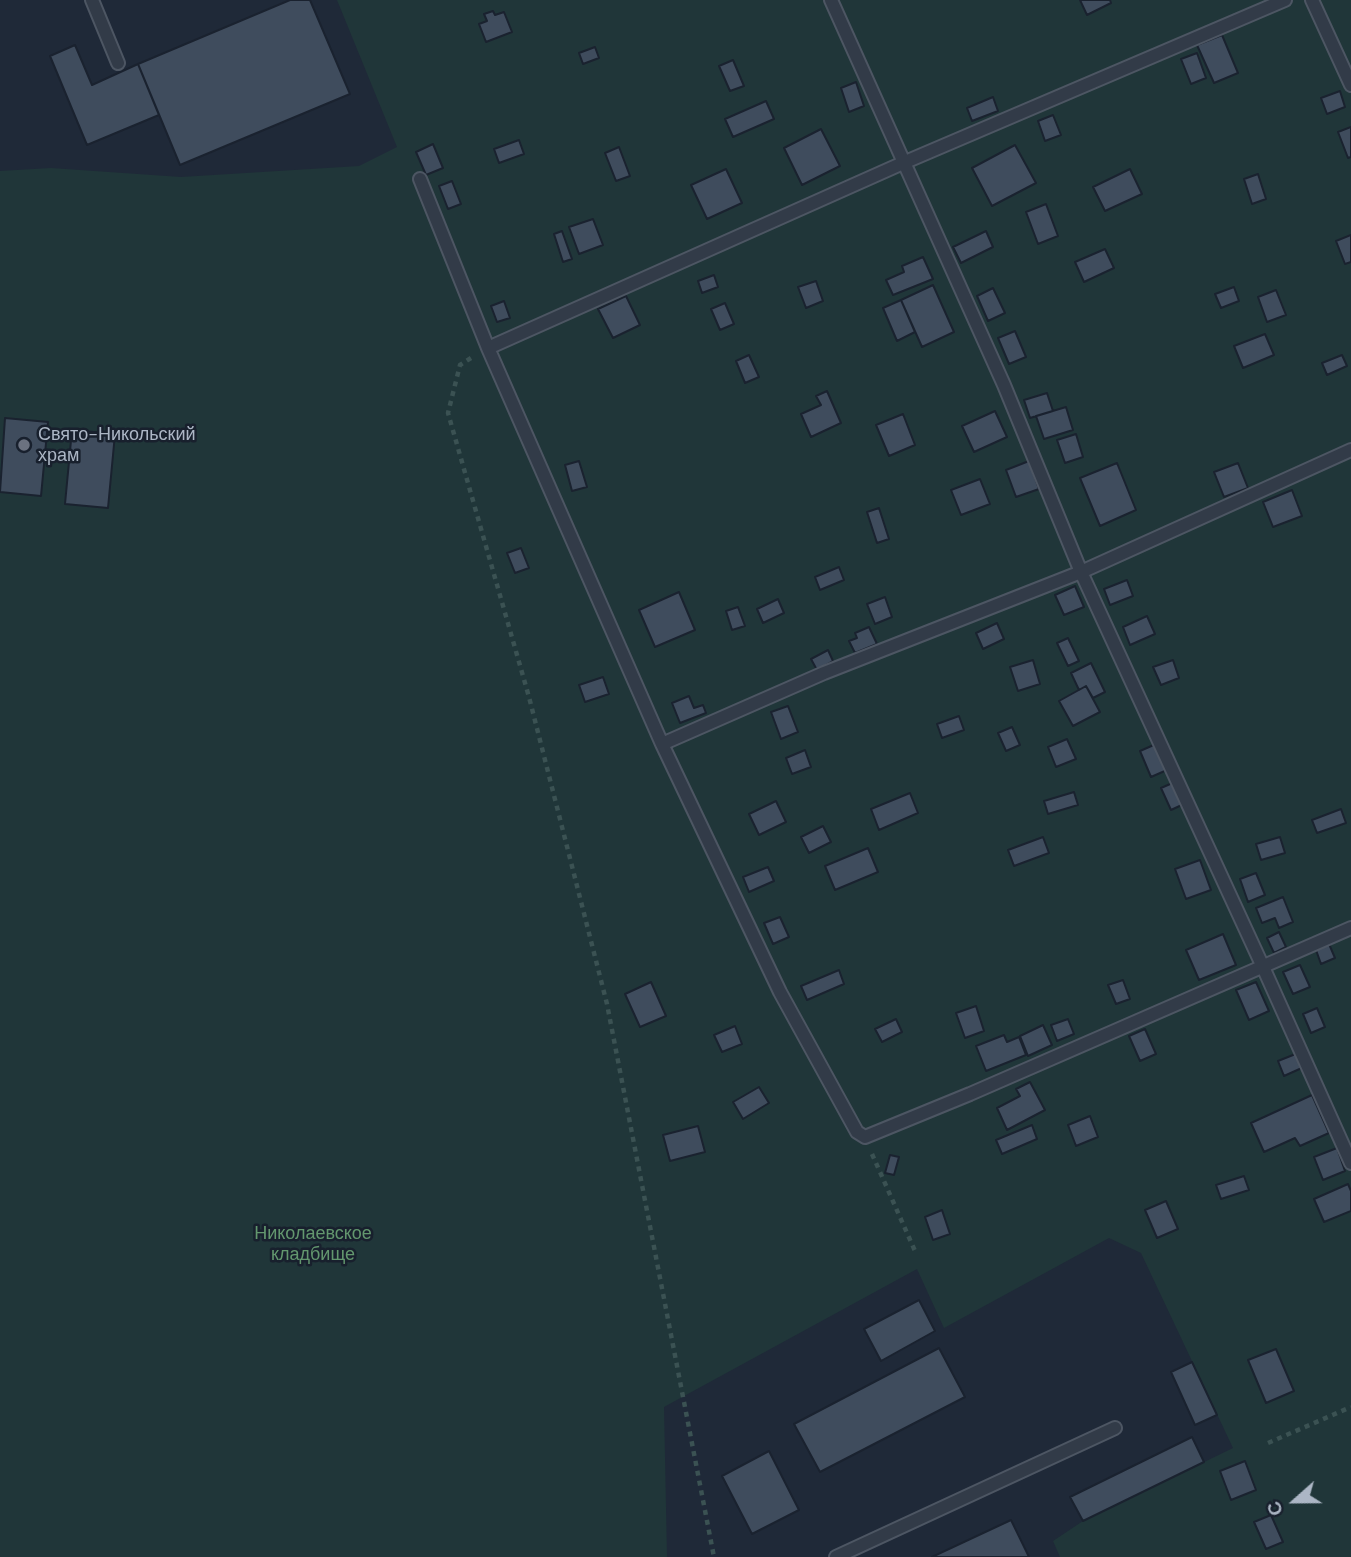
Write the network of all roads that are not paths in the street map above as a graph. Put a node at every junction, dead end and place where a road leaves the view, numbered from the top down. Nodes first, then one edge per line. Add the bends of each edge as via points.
1 (92, 0) edge
2 (831, 0) edge
3 (1285, 0) edge
4 (1312, 0) edge
5 (118, 62) dead end
6 (1351, 85) edge
7 (904, 163) junction
8 (420, 178) dead end
9 (488, 348) junction
10 (1351, 450) edge
11 (1081, 572) junction
12 (662, 744) junction
13 (1351, 928) edge
14 (1264, 967) junction
15 (1351, 1163) edge
16 (1115, 1428) dead end
17 (836, 1557) edge

1 - 5 lane
2 - 7 lane
3 - 7 lane
4 - 6 lane
7 - 9 lane
7 - 11 lane via 1004,385
8 - 9 lane
9 - 12 lane
10 - 11 lane
11 - 12 lane via 824,673
11 - 14 lane
12 - 14 lane via 780,992 857,1132 865,1137
13 - 14 lane
14 - 15 lane
16 - 17 lane

